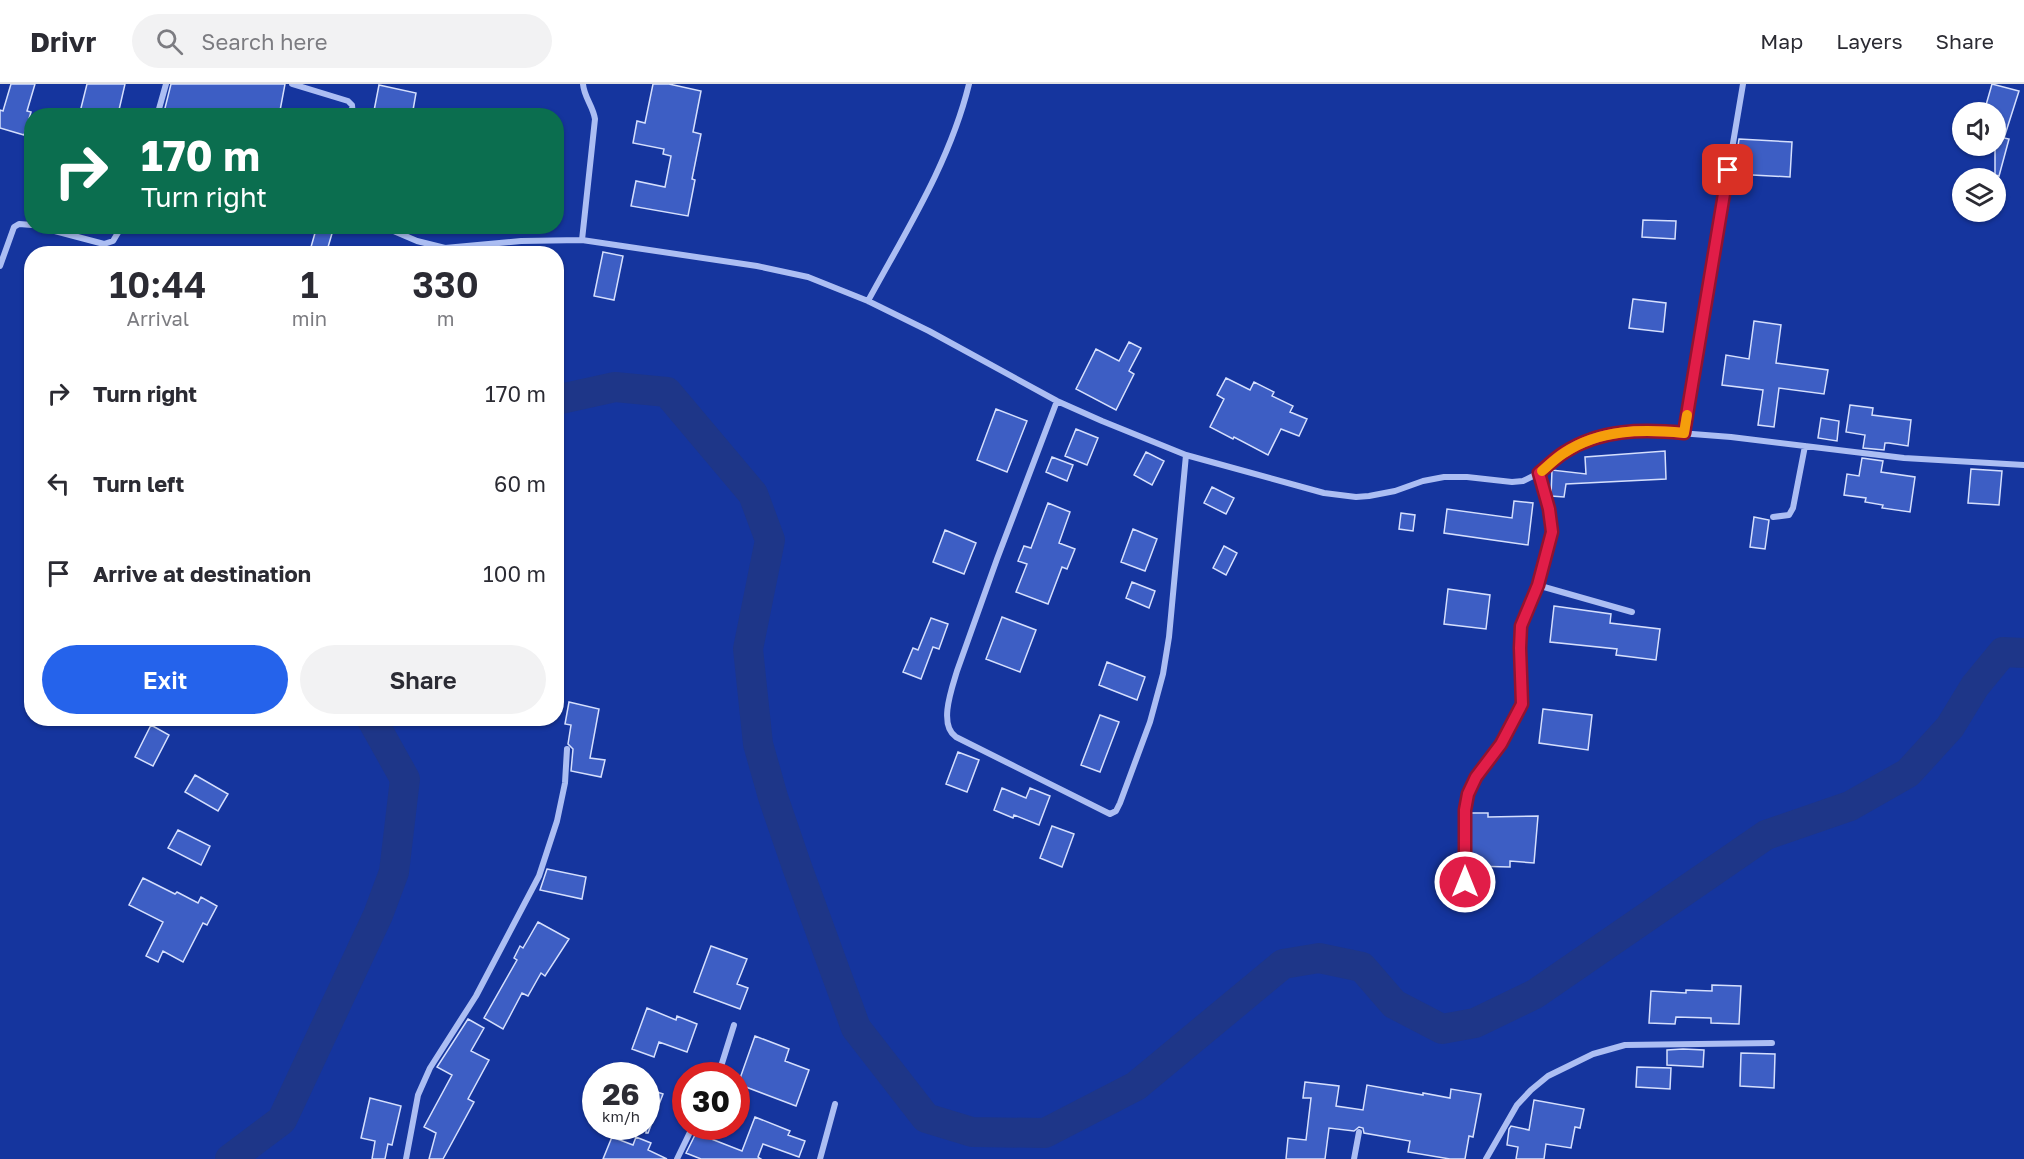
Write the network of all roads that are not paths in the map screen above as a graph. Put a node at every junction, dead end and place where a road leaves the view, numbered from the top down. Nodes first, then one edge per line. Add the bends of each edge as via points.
1 (166, 84) edge
2 (292, 84) edge
3 (583, 84) edge
4 (969, 84) edge
5 (1743, 84) edge
6 (159, 108) edge
7 (352, 108) edge
8 (24, 224) edge
9 (69, 234) edge
10 (117, 234) edge
11 (401, 234) edge
12 (582, 240) junction
13 (438, 246) edge
14 (467, 246) edge
15 (0, 266) edge
16 (868, 301) junction
17 (1057, 401) junction
18 (1684, 433) junction
19 (1805, 446) junction
20 (1186, 454) junction
21 (2024, 465) edge
22 (1539, 473) junction
23 (1773, 517) dead end
24 (1538, 585) junction
25 (1632, 612) dead end
26 (567, 749) dead end
27 (1465, 882) dead end
28 (734, 1025) dead end
29 (1772, 1043) dead end
30 (722, 1062) edge
31 (835, 1104) dead end
32 (1359, 1132) dead end
33 (686, 1140) edge
34 (406, 1159) edge
35 (677, 1159) edge
36 (820, 1159) edge
37 (1354, 1159) edge
38 (1486, 1159) edge

1 - 6 street
2 - 7 street via 348,101
3 - 12 street via 595,119
4 - 16 street via 960,119 934,180
5 - 18 street
8 - 15 street via 14,227
9 - 10 street via 107,243
11 - 13 street
12 - 14 street
12 - 16 street via 780,270
16 - 17 street
17 - 20 street
17 - 20 street via 957,671 947,726 956,737 1110,814 1120,804 1163,674
18 - 19 street
18 - 22 street via 1641,430 1608,434 1563,453
19 - 21 street via 1904,458
19 - 23 street via 1793,508 1789,515
20 - 22 street via 1324,493 1356,497 1385,494 1431,479 1467,477 1518,482
22 - 24 street via 1552,532
24 - 25 street
24 - 27 street via 1521,626 1522,705 1468,794
26 - 34 street via 557,821 538,876 476,996 430,1068 418,1095
28 - 30 street
29 - 38 street via 1625,1045 1593,1054 1531,1090 1517,1105
31 - 36 street
32 - 37 street
33 - 35 street

